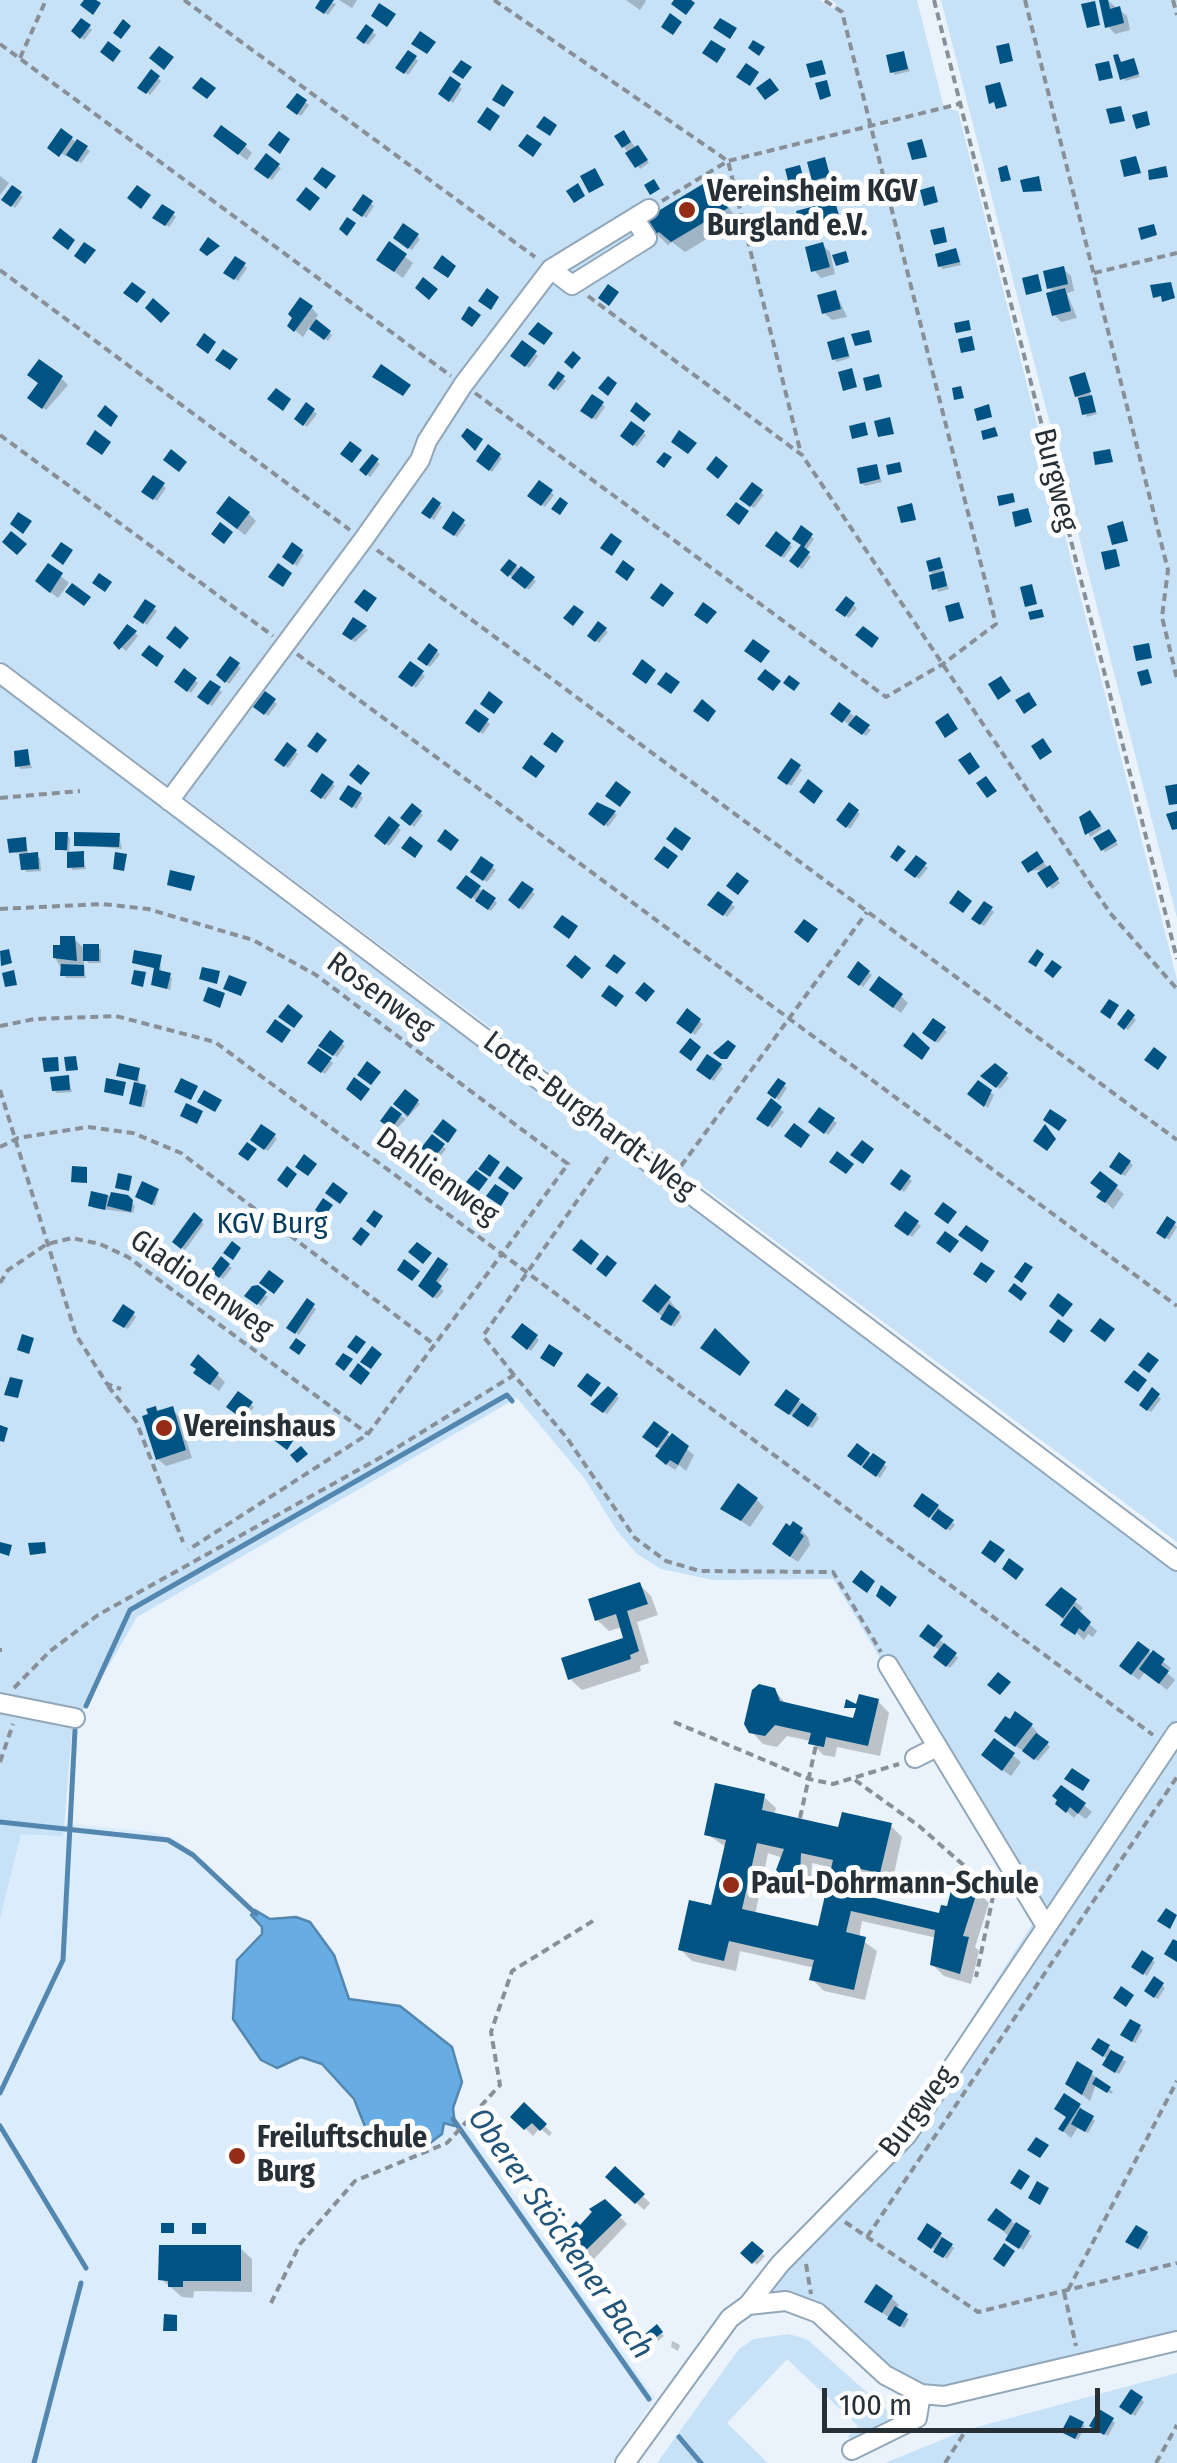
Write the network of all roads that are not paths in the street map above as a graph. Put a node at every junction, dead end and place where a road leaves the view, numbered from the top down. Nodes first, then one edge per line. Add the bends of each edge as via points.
1 (551, 269) junction
2 (0, 673) edge
3 (169, 802) junction
4 (1177, 1561) edge
5 (888, 1665) road end
6 (6, 1696) edge
7 (75, 1718) dead end
8 (1172, 1739) edge
9 (937, 1747) junction
10 (915, 1758) road end
11 (1046, 1926) junction
12 (748, 2306) junction
13 (1177, 2341) edge
14 (921, 2394) junction
15 (852, 2450) dead end
16 (625, 2463) edge

1 - 1 street via 642,214 647,238 572,284
1 - 3 street via 464,384 364,540
2 - 3 street, Lotte-Burghardt-Weg
3 - 4 street, Lotte-Burghardt-Weg
5 - 9 street
6 - 7 street via 20,1708
8 - 11 street, Burgweg
9 - 10 street
9 - 11 street
11 - 12 street, Burgweg via 906,2135
12 - 14 street via 786,2301 818,2314 884,2375
12 - 16 street, Burgweg via 710,2343
13 - 14 street via 988,2389
14 - 15 street via 916,2418

